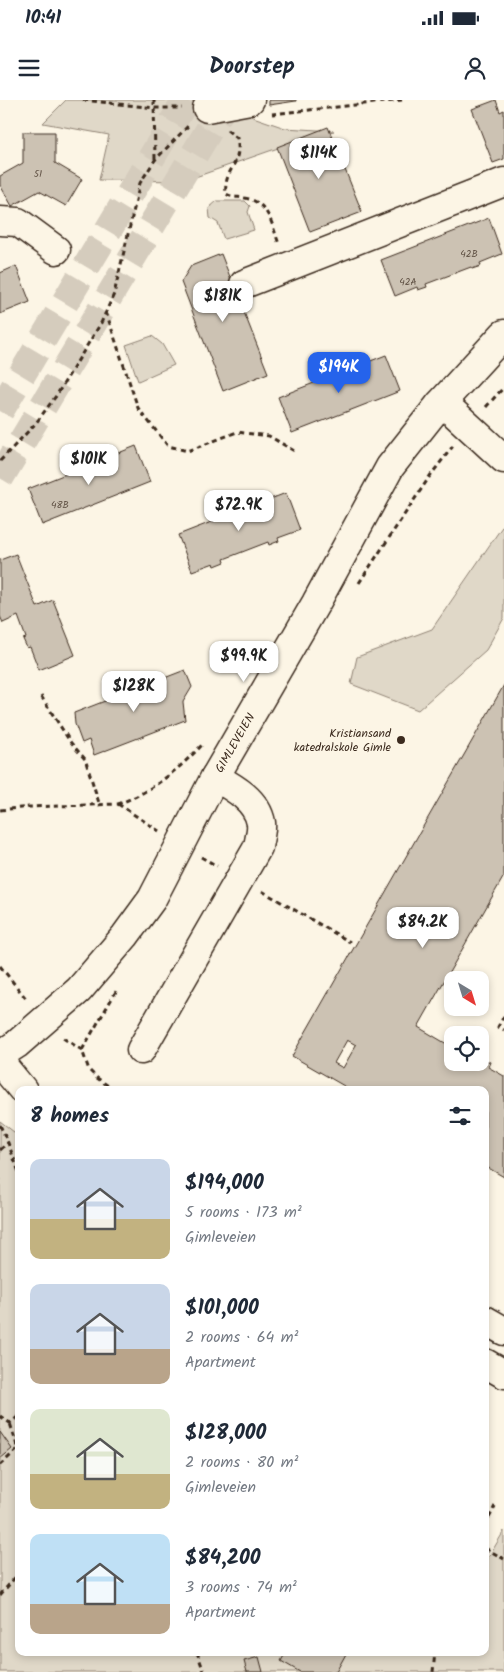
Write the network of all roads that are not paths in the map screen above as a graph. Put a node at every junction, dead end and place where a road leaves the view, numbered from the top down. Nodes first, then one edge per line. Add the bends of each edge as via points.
1 (207, 108) road end
2 (257, 108) edge
3 (504, 182) edge
4 (0, 221) edge
5 (56, 250) dead end
6 (244, 284) dead end
7 (504, 334) edge
8 (440, 404) junction
9 (504, 459) edge
10 (215, 777) junction
11 (141, 1050) dead end
12 (0, 1055) edge
13 (0, 1062) edge
14 (20, 1086) edge
15 (489, 1322) edge
16 (504, 1331) edge
17 (489, 1365) edge
18 (504, 1374) edge

1 - 2 street
3 - 6 street
4 - 5 street via 18,222
7 - 8 street, GIMLEVEIEN
8 - 9 street
8 - 10 street, GIMLEVEIEN via 390,467
10 - 11 street via 235,788 253,805 262,824 258,847
10 - 12 street, GIMLEVEIEN via 152,900 125,936 79,990 24,1039
13 - 14 street
15 - 16 street
17 - 18 street

